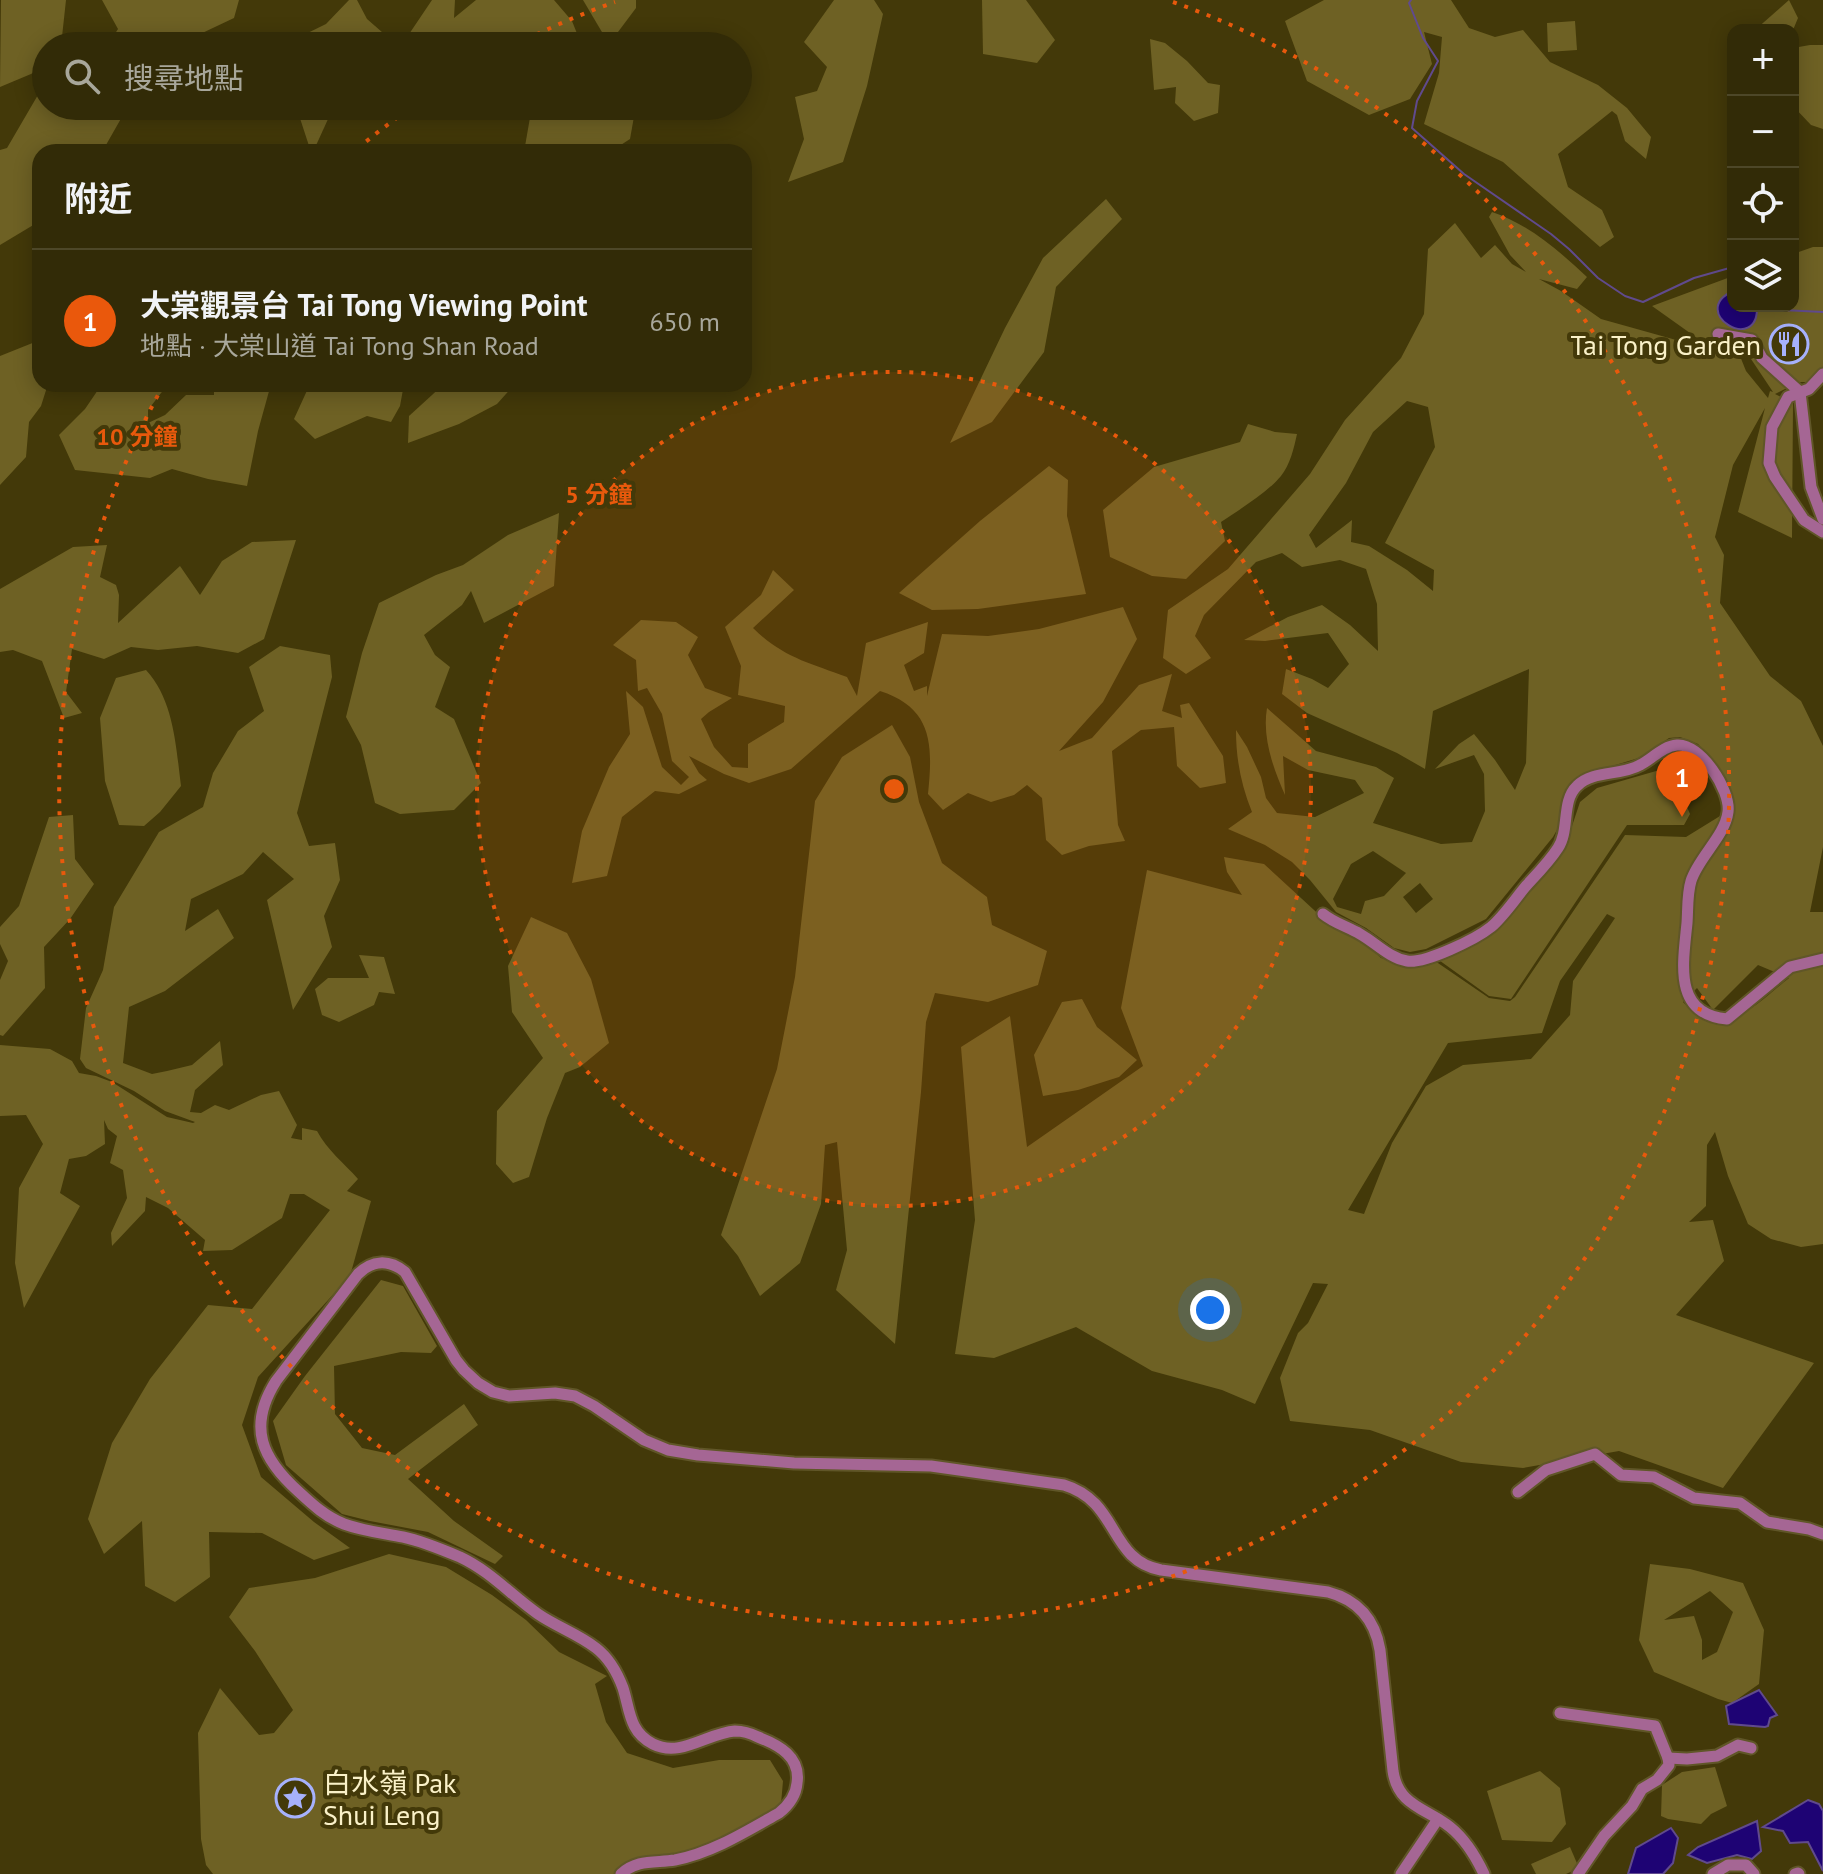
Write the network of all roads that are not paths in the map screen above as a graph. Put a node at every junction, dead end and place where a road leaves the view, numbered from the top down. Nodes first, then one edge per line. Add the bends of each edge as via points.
1 (1718, 334) dead end
2 (1823, 374) edge
3 (1800, 392) junction
4 (1823, 519) edge
5 (1823, 532) edge
6 (1323, 914) dead end
7 (1823, 959) edge
8 (1518, 1492) dead end
9 (1823, 1534) edge
10 (1560, 1713) dead end
11 (1751, 1748) dead end
12 (1668, 1758) junction
13 (1438, 1819) junction
14 (621, 1874) edge
15 (1401, 1874) edge
16 (1484, 1874) edge
17 (1578, 1874) edge
18 (1713, 1874) edge
19 (1754, 1874) edge

1 - 3 street via 1752,340 1762,358
2 - 3 street
3 - 4 street via 1811,487
3 - 5 street via 1788,397 1772,427 1769,463 1804,520
6 - 7 street via 1409,962 1442,953 1490,927 1559,847 1570,799 1579,784 1634,768 1666,747 1682,745 1694,749 1711,768 1729,809 1690,886 1683,963 1692,1003 1704,1014 1727,1019 1790,967
8 - 9 street via 1546,1470 1595,1454 1621,1475 1654,1477 1694,1498 1740,1503 1767,1522
10 - 12 street via 1655,1726
11 - 12 street via 1738,1745 1717,1756
12 - 17 street via 1669,1765 1642,1789
13 - 14 street via 1410,1803 1396,1784 1376,1633 1365,1613 1345,1597 1149,1567 1125,1549 1098,1505 1064,1485 931,1466 682,1454 651,1444 575,1396 499,1394 464,1370 405,1272 388,1263 368,1265 268,1395 262,1438 279,1474 341,1523 422,1542 470,1562 539,1614 593,1645 617,1674 635,1729 652,1744 679,1748 743,1731 776,1745 795,1764 796,1789 783,1810 709,1849 680,1859 638,1863
13 - 15 street
13 - 16 street via 1463,1841
18 - 19 street via 1728,1865 1746,1865

